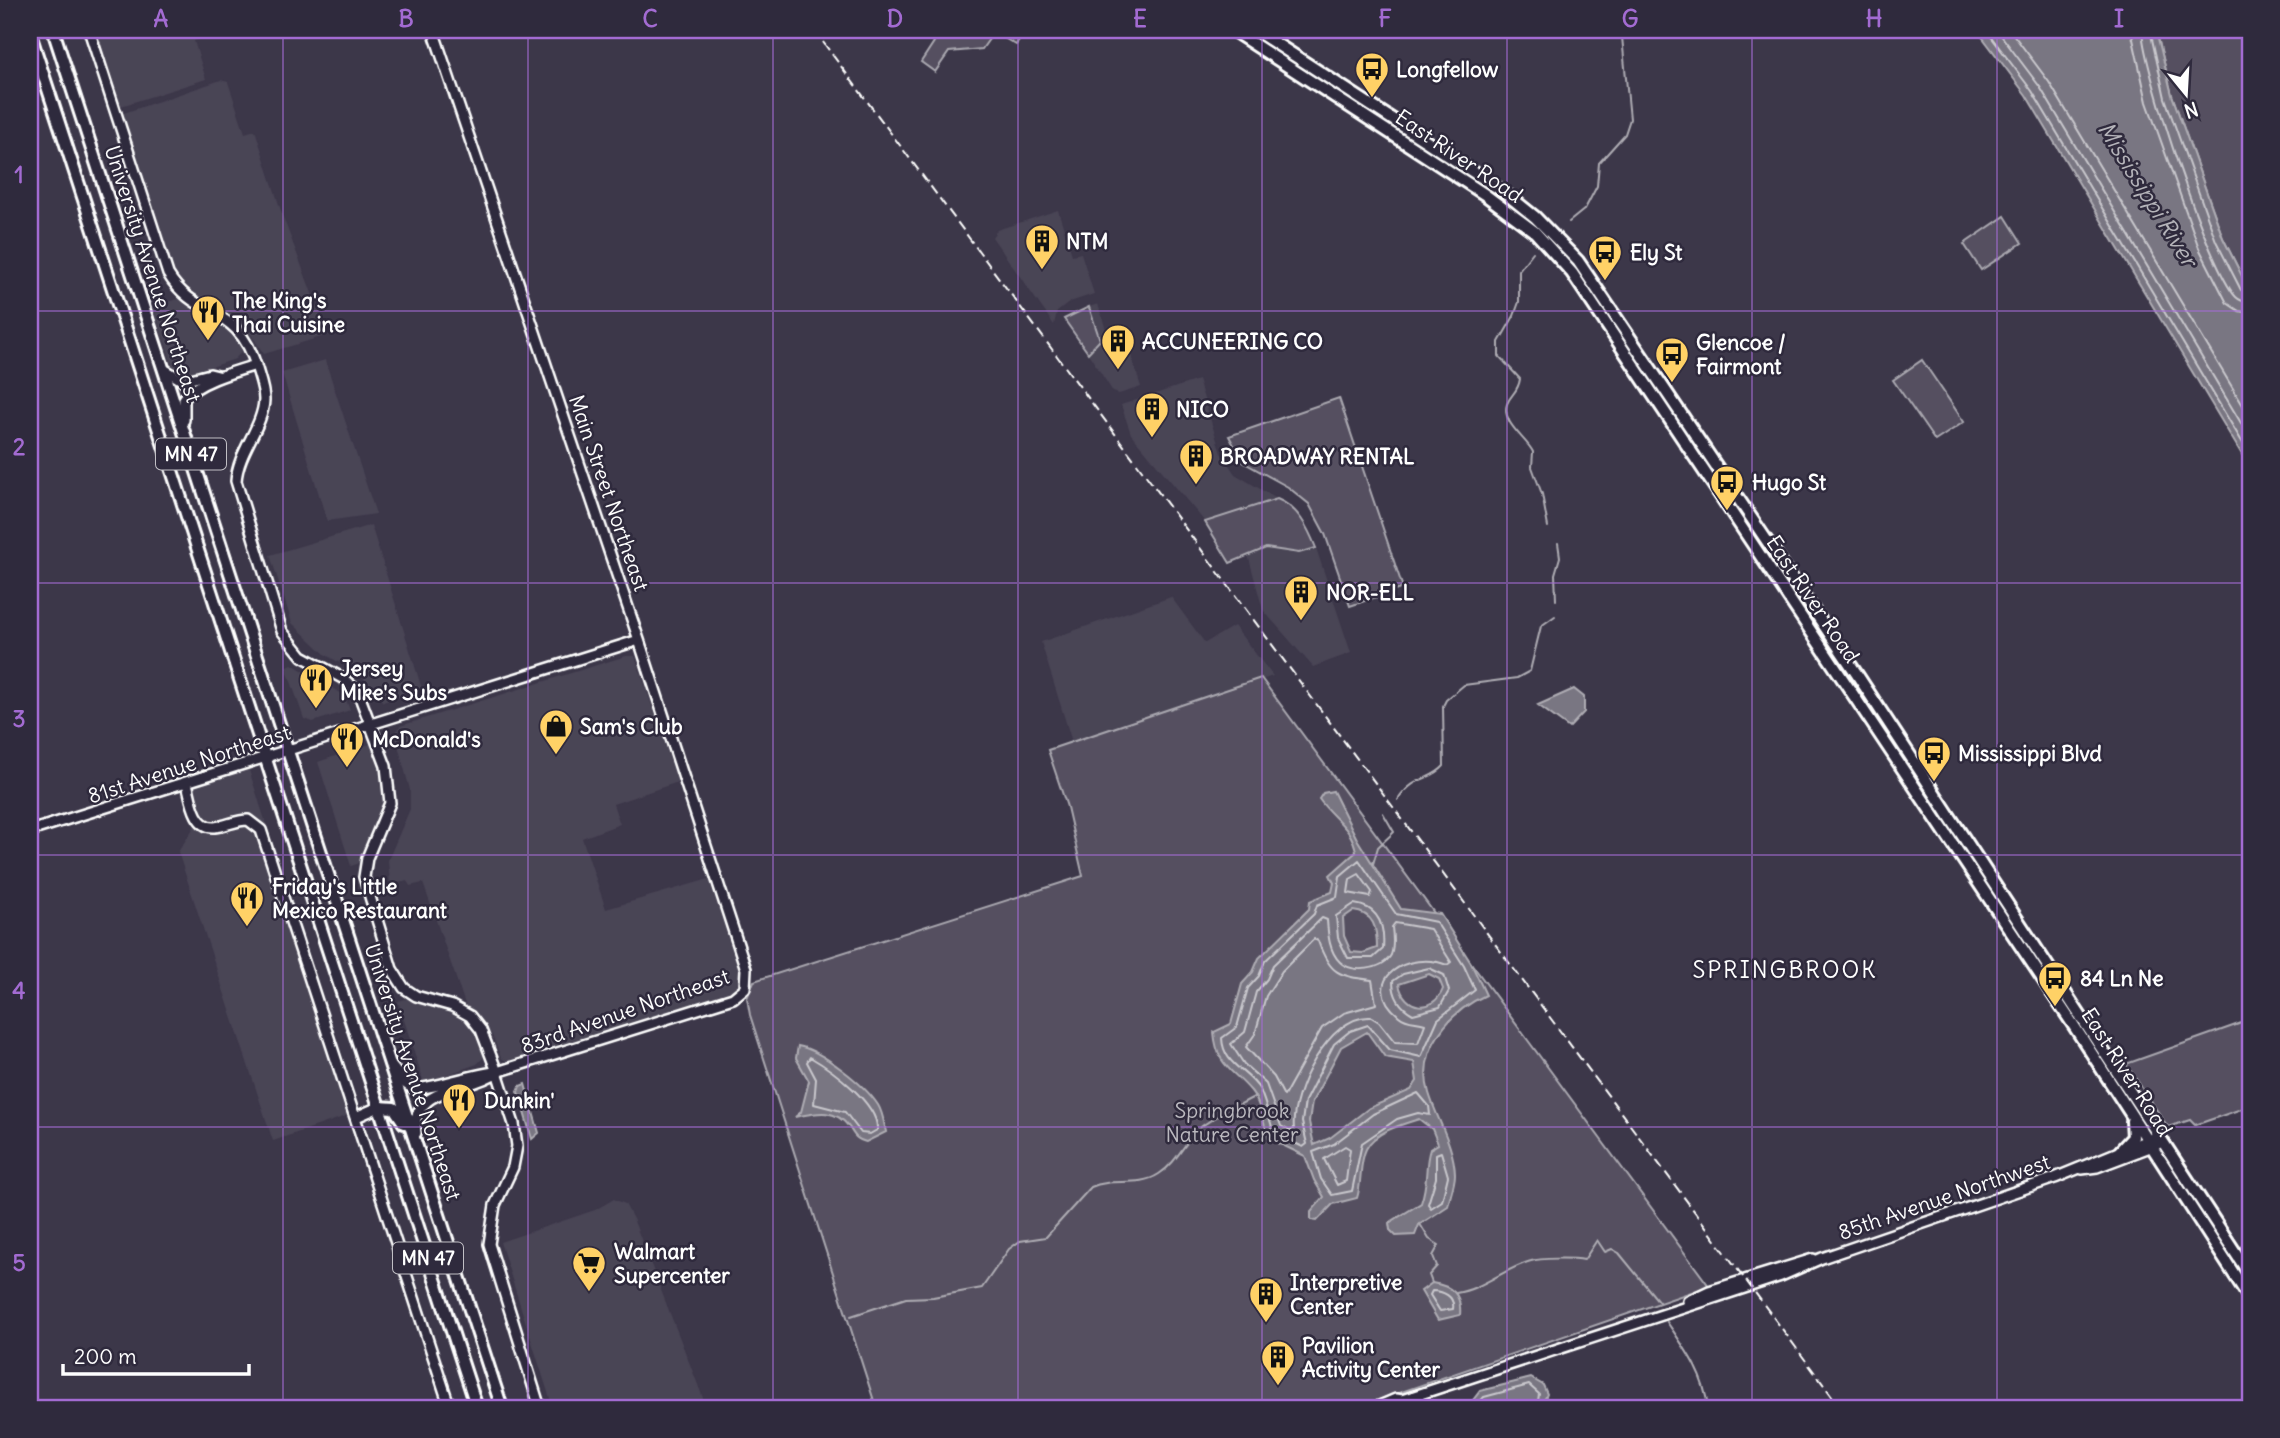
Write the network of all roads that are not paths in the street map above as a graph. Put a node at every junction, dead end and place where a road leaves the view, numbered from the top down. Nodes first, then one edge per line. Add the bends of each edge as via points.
1 (53, 30) edge
2 (89, 30) edge
3 (433, 30) edge
4 (1232, 30) edge
5 (1255, 30) edge
6 (30, 34) edge
7 (256, 365) junction
8 (164, 369) junction
9 (218, 376) junction
10 (192, 455) junction
11 (639, 640) junction
12 (372, 725) junction
13 (289, 750) junction
14 (266, 757) junction
15 (187, 783) junction
16 (30, 831) edge
17 (746, 969) joint
18 (389, 1063) junction
19 (497, 1072) junction
20 (379, 1107) junction
21 (2127, 1108) junction
22 (356, 1117) junction
23 (2162, 1138) junction
24 (2151, 1145) junction
25 (2120, 1151) junction
26 (419, 1154) junction
27 (2077, 1170) junction
28 (2250, 1275) edge
29 (2250, 1299) edge
30 (1402, 1400) junction
31 (450, 1408) edge
32 (477, 1408) edge
33 (502, 1408) edge
34 (540, 1408) edge
35 (1374, 1408) edge
36 (1388, 1408) edge

1 - 8 main road, University Avenue Northeast / MN 47
2 - 7 street via 168,274 189,299 239,330
3 - 11 street, Main Street Northeast
4 - 21 main road, East River Road via 1484,194 1551,247 1580,284
5 - 23 main road, East River Road via 1504,192 1578,261
6 - 14 main road, University Avenue Northeast / MN 47
7 - 9 street
7 - 12 street via 264,400 238,463 236,481 280,625 296,651 358,692
8 - 9 street via 183,381
8 - 10 main road, University Avenue Northeast / MN 47
9 - 10 street via 184,399 182,410
10 - 13 main road, University Avenue Northeast / MN 47
11 - 12 street, 81st Avenue Northeast
11 - 17 street, Main Street Northeast
12 - 13 street, 81st Avenue Northeast
12 - 19 street via 386,766 390,803 370,849 364,877 392,969 404,988 416,996 470,1016 481,1030
13 - 14 street, 81st Avenue Northeast
13 - 18 main road, University Avenue Northeast / MN 47
14 - 15 street, 81st Avenue Northeast
14 - 20 main road, University Avenue Northeast / MN 47
15 - 16 street, 81st Avenue Northeast
15 - 22 street via 202,824 217,827 248,820 260,827
17 - 19 street, 83rd Avenue Northeast via 745,988 733,998
18 - 19 street, 83rd Avenue Northeast via 415,1089 478,1072
18 - 26 main road, University Avenue Northeast / MN 47
19 - 26 street, 83rd Avenue Northeast via 486,1080 427,1099 414,1123
19 - 34 street via 517,1146 513,1167 495,1205 489,1244
20 - 22 street
20 - 26 main road via 398,1112
20 - 32 main road, University Avenue Northeast / MN 47
21 - 24 main road, East River Road
21 - 25 main road via 2134,1133
22 - 31 street
23 - 24 street, 85th Avenue Northwest
23 - 28 main road, East River Road
24 - 25 street, 85th Avenue Northwest
24 - 27 street, 85th Avenue Northwest via 2097,1167
24 - 29 main road, East River Road
25 - 27 street, 85th Avenue Northwest
26 - 33 main road, University Avenue Northeast / MN 47
27 - 30 street, 85th Avenue Northwest via 1822,1258 1709,1291 1670,1310
30 - 35 street, 85th Avenue Northwest
30 - 36 street, 85th Avenue Northwest

